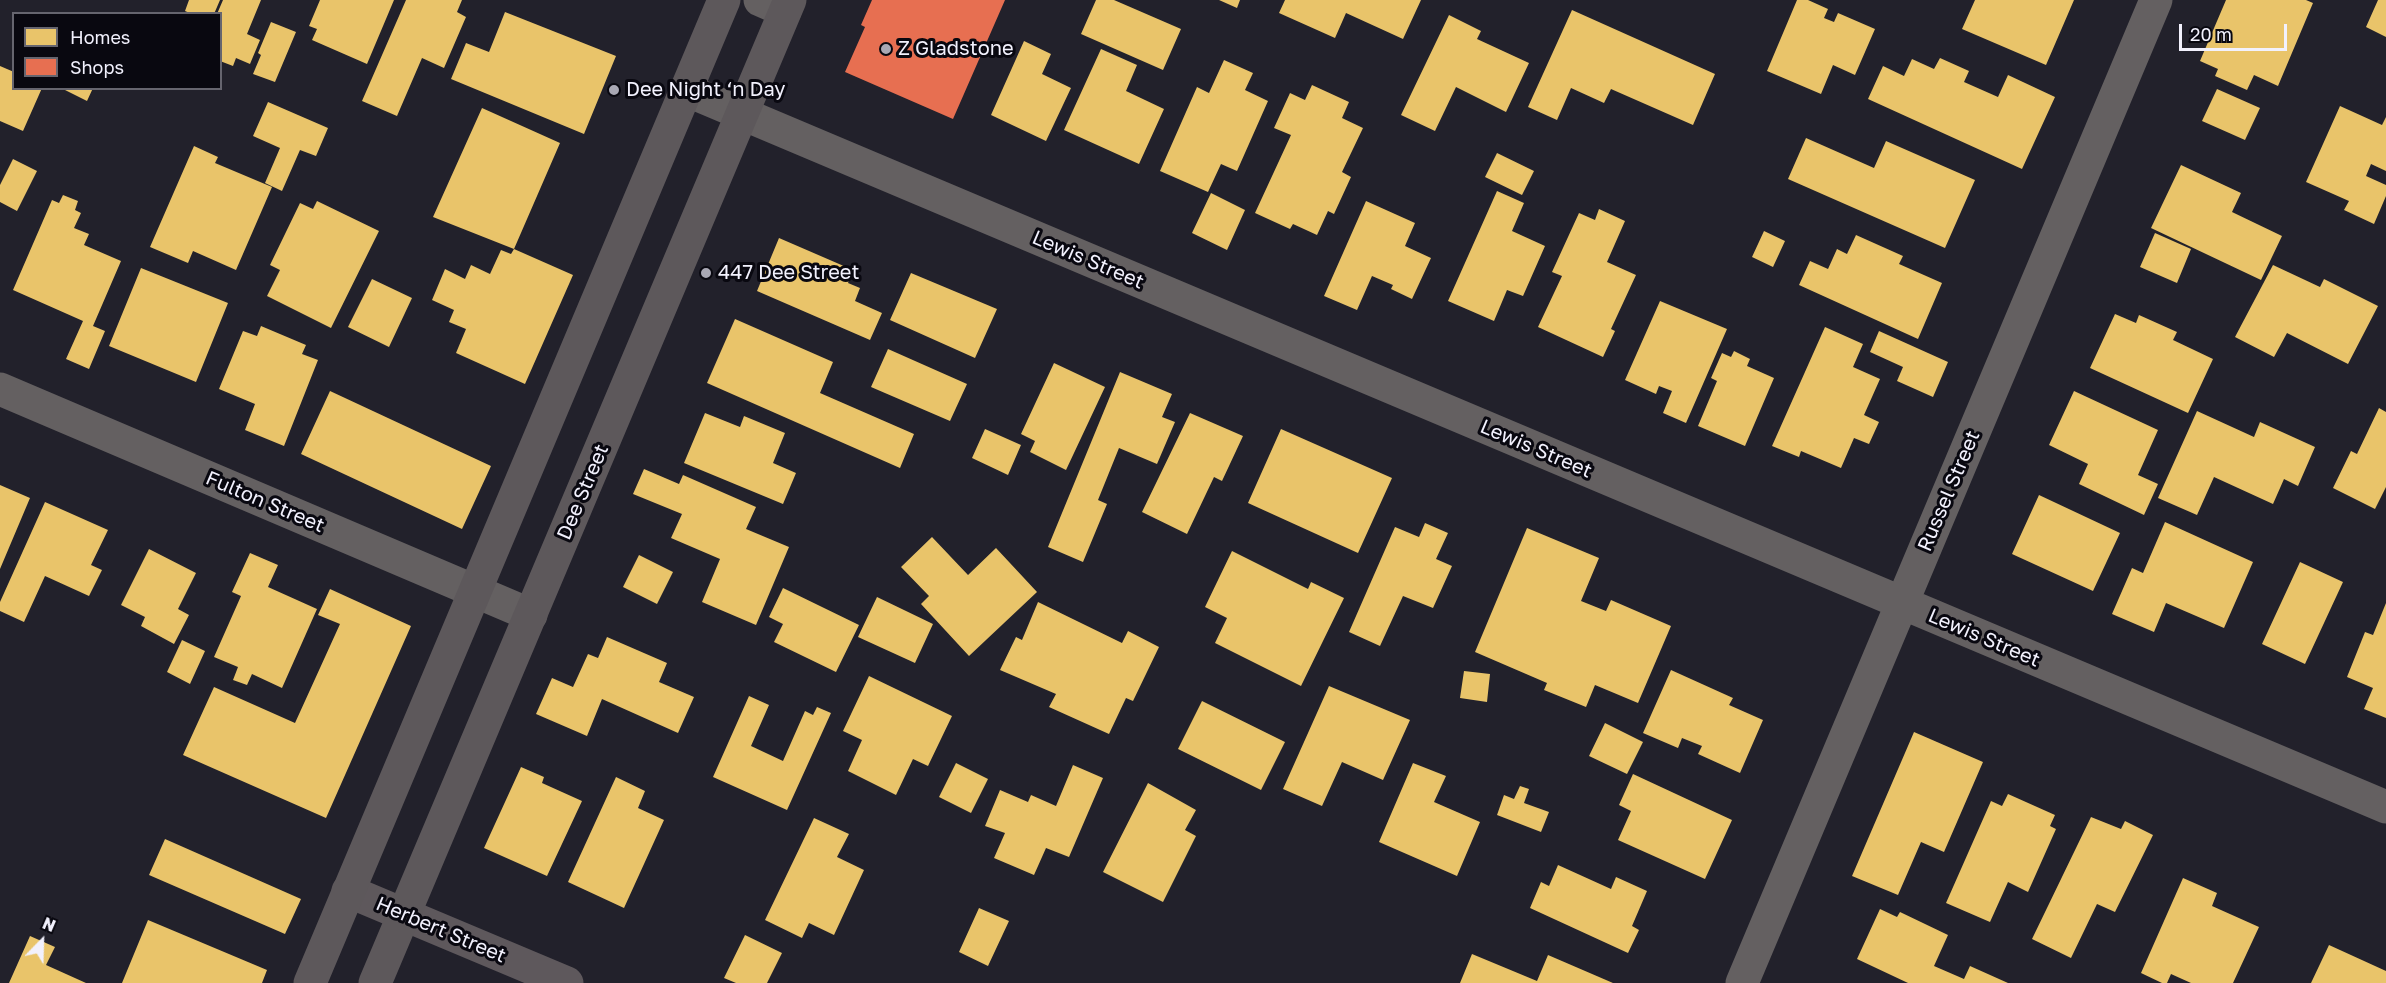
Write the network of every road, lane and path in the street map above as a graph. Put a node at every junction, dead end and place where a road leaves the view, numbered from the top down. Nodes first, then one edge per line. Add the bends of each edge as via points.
1 (724, 0) edge
2 (2156, 0) edge
3 (778, 4) edge
4 (686, 90) junction
5 (743, 114) junction
6 (0, 389) edge
7 (475, 591) junction
8 (1902, 603) junction
9 (531, 615) junction
10 (2386, 807) edge
11 (348, 891) junction
12 (404, 914) junction
13 (310, 983) edge
14 (375, 983) edge
15 (567, 983) edge
16 (1742, 983) edge

1 - 4 main road
2 - 8 street, Russel Street
3 - 5 main road, Dee Street
4 - 5 street, Lewis Street
4 - 7 main road
5 - 8 street, Lewis Street
5 - 9 main road, Dee Street
6 - 7 street, Fulton Street
7 - 9 street, Fulton Street
7 - 11 main road
8 - 10 street, Lewis Street
8 - 16 street, Russel Street
9 - 12 main road, Dee Street
11 - 12 main road, Herbert Street
11 - 13 main road
12 - 14 main road, Dee Street
12 - 15 main road, Herbert Street

